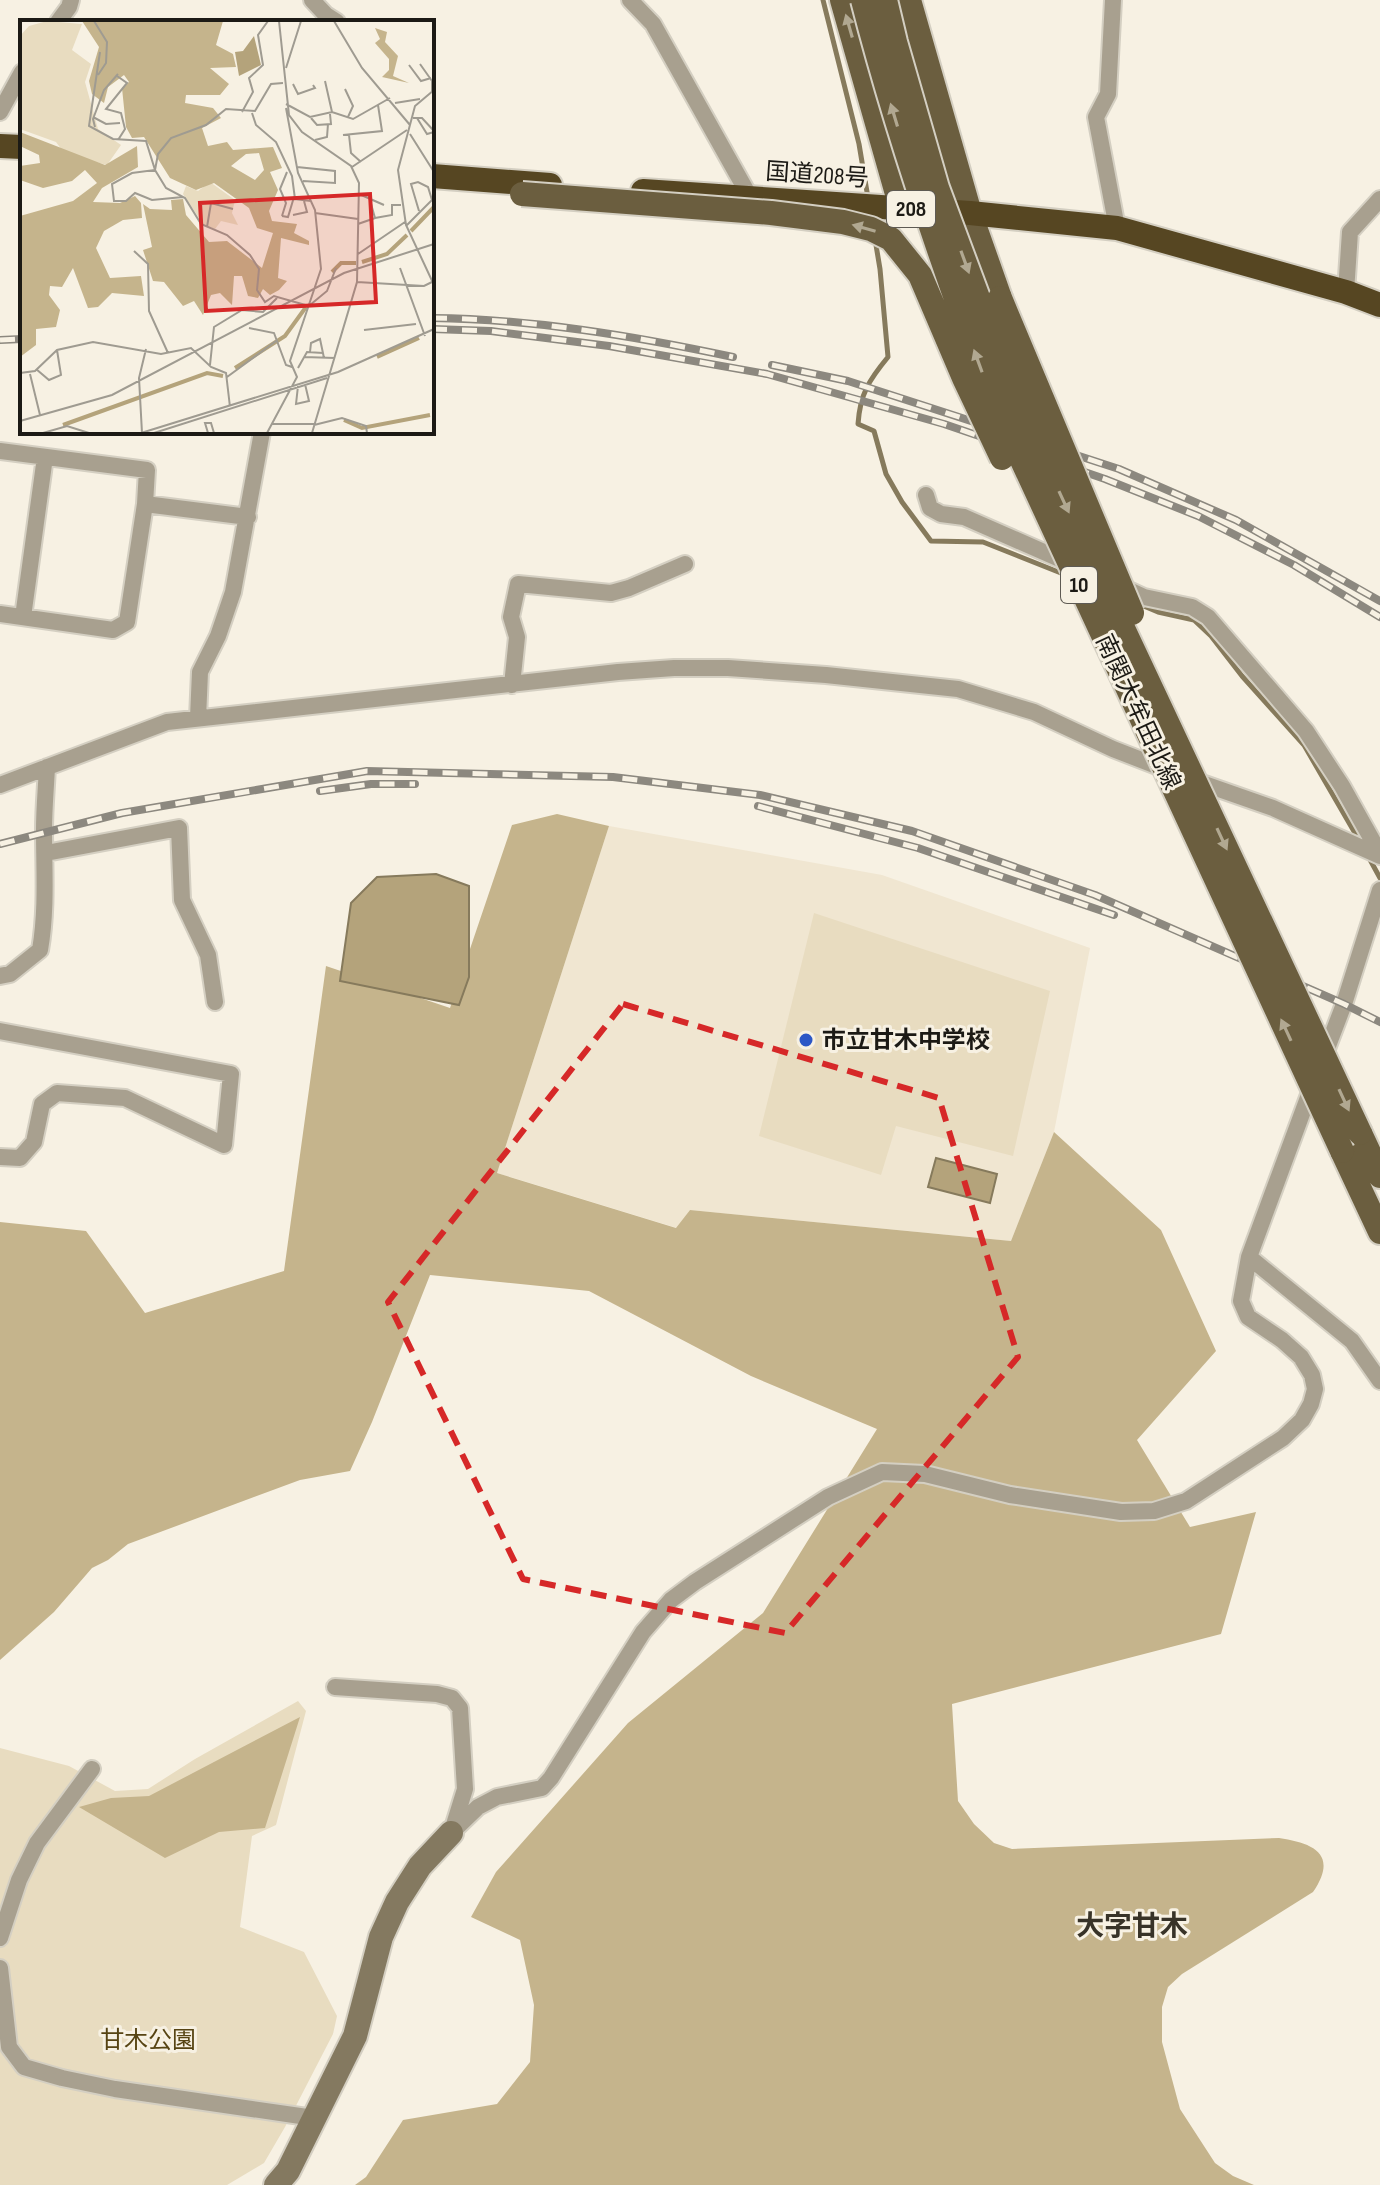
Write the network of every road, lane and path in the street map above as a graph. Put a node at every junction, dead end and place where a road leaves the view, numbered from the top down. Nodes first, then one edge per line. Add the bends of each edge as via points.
1 (86, 0) edge
2 (312, 0) edge
3 (630, 0) edge
4 (842, 0) edge
5 (863, 0) edge
6 (885, 0) edge
7 (909, 0) edge
8 (1113, 0) edge
9 (70, 3) edge
10 (59, 20) edge
11 (334, 20) edge
12 (20, 76) edge
13 (0, 112) edge
14 (0, 146) edge
15 (20, 147) edge
16 (434, 178) edge
17 (434, 178) edge
18 (751, 199) junction
19 (1380, 199) edge
20 (901, 208) junction
21 (970, 213) junction
22 (1117, 228) junction
23 (1346, 292) junction
24 (1380, 305) edge
25 (262, 434) edge
26 (0, 451) edge
27 (45, 457) junction
28 (926, 495) dead end
29 (145, 504) junction
30 (248, 517) junction
31 (685, 564) dead end
32 (0, 614) edge
33 (23, 617) junction
34 (1111, 652) junction
35 (512, 685) junction
36 (198, 718) junction
37 (1169, 727) junction
38 (47, 767) junction
39 (0, 785) edge
40 (46, 853) junction
41 (1380, 855) edge
42 (1380, 890) edge
43 (0, 976) edge
44 (215, 1002) dead end
45 (0, 1031) edge
46 (0, 1157) edge
47 (1380, 1176) edge
48 (1380, 1232) edge
49 (1249, 1257) junction
50 (1380, 1381) edge
51 (335, 1687) dead end
52 (92, 1769) dead end
53 (451, 1833) junction
54 (0, 1938) edge
55 (0, 1968) edge
56 (314, 2118) junction
57 (276, 2185) edge

1 - 9 street
2 - 11 street
3 - 18 street via 653,24
20 -> 4 main road
34 -> 5 main road, 南関大牟田北線 / 10, bridge via 989,389 913,175
6 -> 37 main road, 南関大牟田北線 / 10, bridge via 937,188 990,330
7 - 21 main road
8 - 22 street via 1108,94 1096,117
9 - 10 street
12 - 13 street
14 - 15 highway
16 - 18 highway, 国道208号 / 208
34 -> 17 main road, bridge via 1010,472 920,275 891,239 843,222 522,194
18 - 20 highway, 国道208号 / 208
19 - 23 street via 1350,232
20 - 21 highway, 国道208号 / 208
21 - 22 highway, 国道208号 / 208
21 - 37 main road, bridge via 1000,298 1156,671
22 - 23 highway, 国道208号 / 208
23 - 24 highway, 国道208号 / 208
25 - 30 street
26 - 27 street
27 - 29 street via 147,470
27 - 33 street
28 - 41 street via 930,508 941,514 964,517 1144,597 1192,607 1208,617 1306,731
29 - 30 street
29 - 33 street via 127,622 113,630
30 - 36 street via 233,592 200,672
31 - 35 street via 611,593 518,584 511,617 517,637
32 - 33 street
48 -> 34 main road, 南関大牟田北線 / 10, bridge
35 - 36 street
35 - 41 street via 618,672 728,668 958,689 1034,712 1113,749 1273,808
36 - 38 street via 167,722
37 -> 47 main road, 南関大牟田北線 / 10, bridge
38 - 39 street
38 - 40 street
40 - 43 street via 40,950
40 - 44 street via 179,828 182,900 208,955
42 - 49 street via 1344,1004
45 - 46 street via 231,1074 224,1145 125,1098 57,1093 42,1104 34,1142 20,1158
49 - 50 street via 1352,1341
49 - 53 street via 1241,1301 1248,1317 1301,1357 1315,1389 1302,1420 1283,1438 1186,1501 1154,1511 1121,1512 1010,1495 925,1474 882,1472 828,1497 671,1600 643,1632 542,1788 497,1797
51 - 53 street via 437,1694 452,1698 460,1708 465,1789
52 - 54 street via 37,1843
53 - 56 street via 420,1866 397,1902 381,1937 355,2036
55 - 56 street via 9,2047 24,2067 115,2089
56 - 57 street

